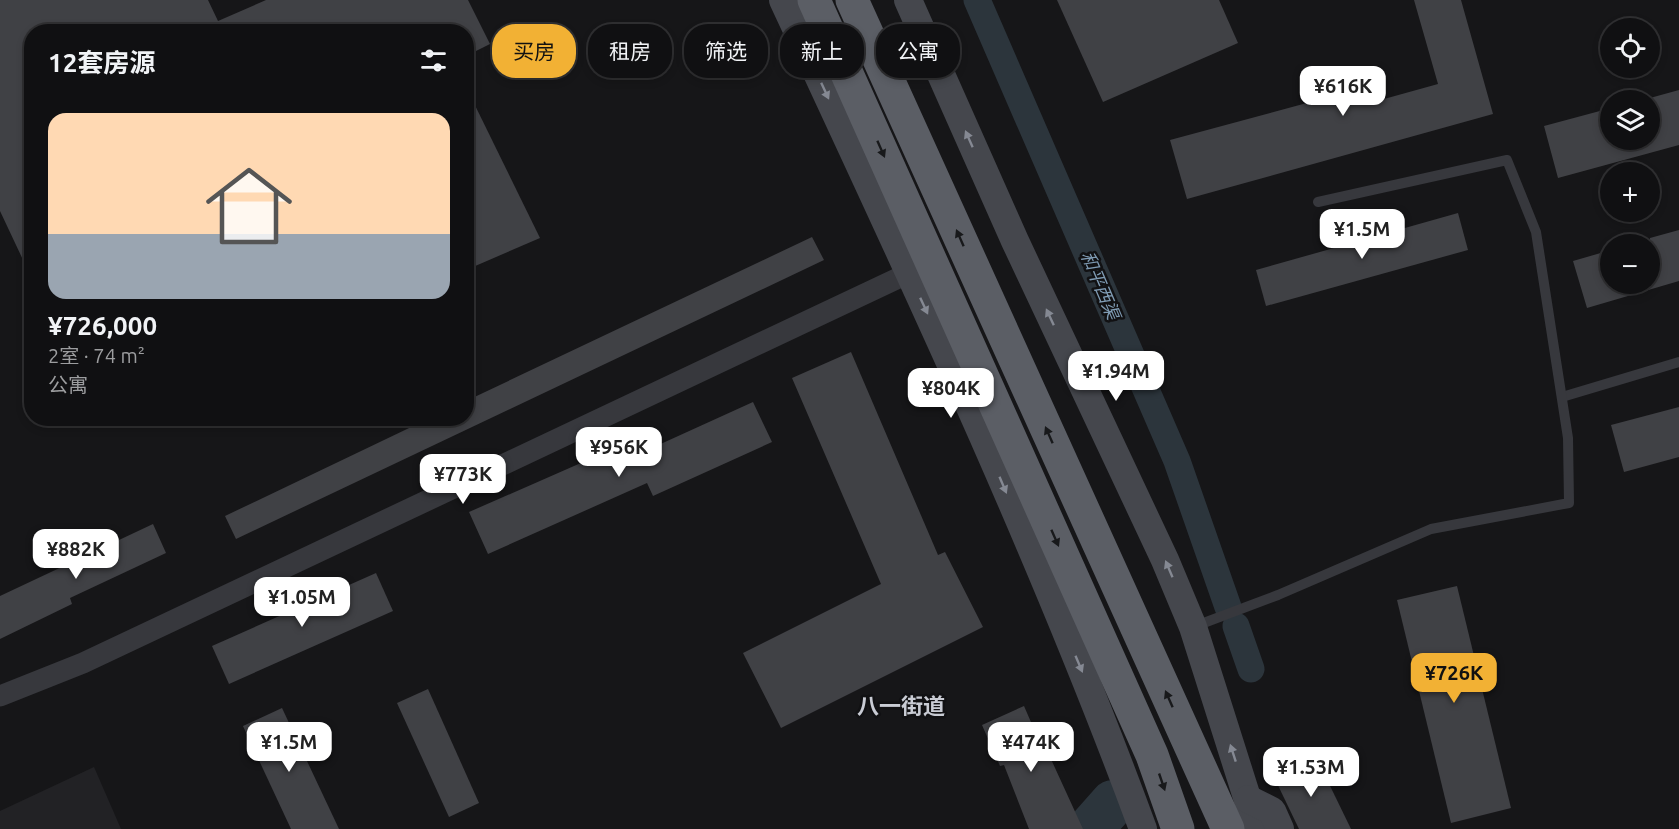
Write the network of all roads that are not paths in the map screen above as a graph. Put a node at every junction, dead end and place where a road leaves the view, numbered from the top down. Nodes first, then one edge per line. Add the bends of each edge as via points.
1 (783, 0) edge
2 (814, 0) edge
3 (852, 0) edge
4 (872, 0) edge
5 (908, 0) edge
6 (876, 31) edge
7 (876, 53) edge
8 (887, 78) edge
9 (1317, 202) dead end
10 (909, 273) junction
11 (1679, 362) edge
12 (1562, 398) junction
13 (1193, 627) junction
14 (0, 696) edge
15 (1248, 800) junction
16 (1143, 829) edge
17 (1178, 829) edge
18 (1228, 829) edge
19 (1257, 829) edge
20 (1280, 829) edge

1 -> 10 main road
2 -> 17 highway via 1152,755
3 - 7 highway
4 - 6 highway
13 -> 5 main road
18 -> 8 highway
9 - 12 lane via 1508,160 1536,232
10 - 14 street via 94,658
10 -> 16 main road via 969,403 1103,720
11 - 12 lane
12 - 13 lane via 1568,438 1569,503 1431,530
15 -> 13 main road
15 - 19 main road
15 - 20 main road via 1272,811

